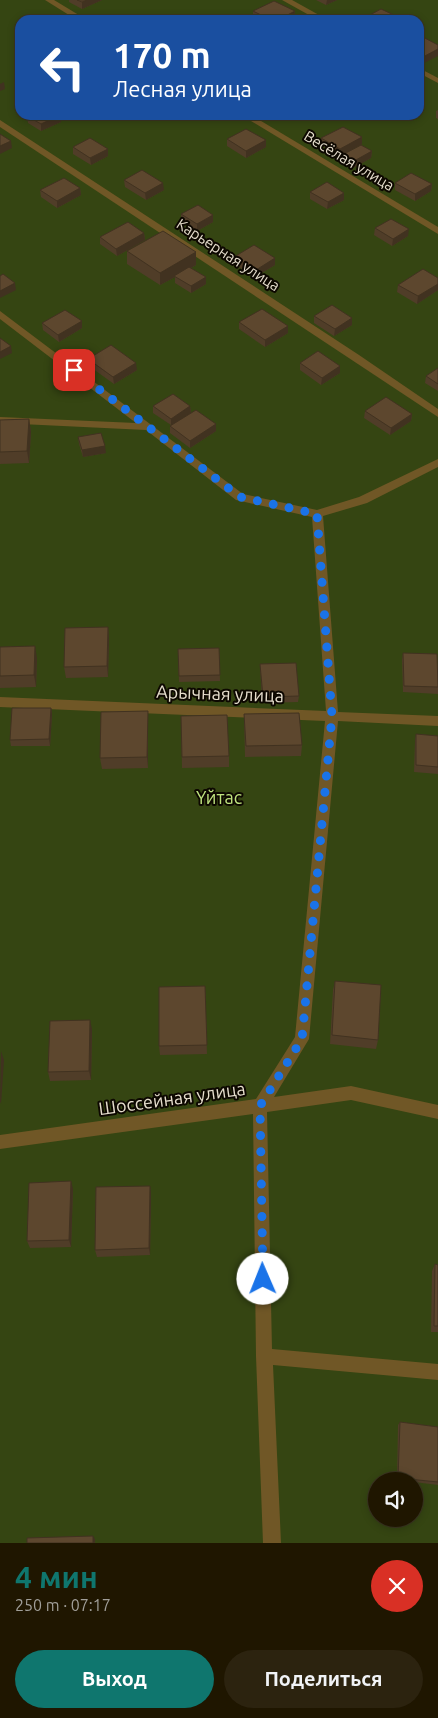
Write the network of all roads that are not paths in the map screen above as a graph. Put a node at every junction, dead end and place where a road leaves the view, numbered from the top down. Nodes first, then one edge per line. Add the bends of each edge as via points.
1 (49, 0) edge
2 (286, 0) edge
3 (74, 15) edge
4 (314, 15) edge
5 (424, 73) edge
6 (438, 80) edge
7 (253, 120) edge
8 (0, 123) edge
9 (438, 231) edge
10 (0, 314) edge
11 (438, 414) edge
12 (0, 420) edge
13 (147, 427) junction
14 (438, 463) edge
15 (317, 514) junction
16 (0, 702) edge
17 (332, 716) junction
18 (438, 721) edge
19 (260, 1106) junction
20 (438, 1112) edge
21 (0, 1142) edge
22 (264, 1356) junction
23 (438, 1372) edge
24 (272, 1543) edge

1 - 3 street
2 - 4 street
5 - 6 street
7 - 9 street, Весёлая улица
8 - 11 street, Карьерная улица
10 - 13 street
12 - 13 street
13 - 15 street via 240,497
14 - 15 street via 363,500
15 - 17 street
16 - 17 street, Арычная улица
17 - 18 street, Арычная улица
17 - 19 street via 302,1039
19 - 20 street, Шоссейная улица via 351,1093
19 - 21 street, Шоссейная улица
19 - 22 street
22 - 23 street
22 - 24 street

